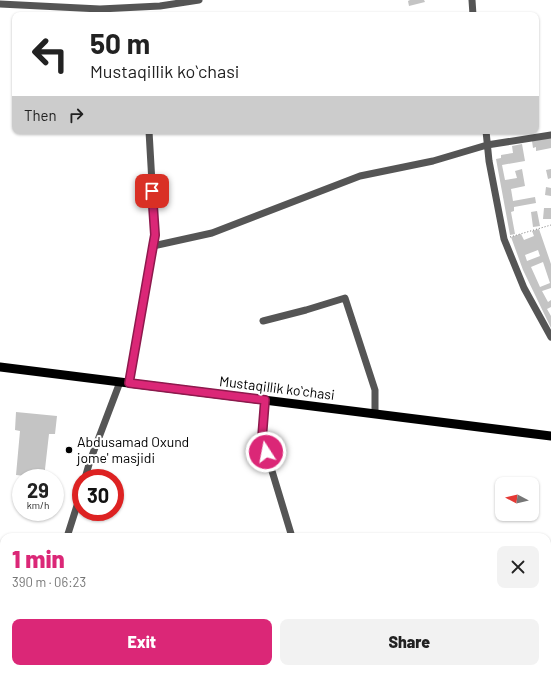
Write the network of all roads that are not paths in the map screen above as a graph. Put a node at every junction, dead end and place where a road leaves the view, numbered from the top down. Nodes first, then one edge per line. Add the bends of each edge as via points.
1 (199, 0) edge
2 (472, 0) edge
3 (0, 4) edge
4 (127, 11) edge
5 (474, 12) edge
6 (149, 134) edge
7 (486, 134) edge
8 (551, 135) edge
9 (487, 145) junction
10 (153, 246) junction
11 (263, 321) dead end
12 (551, 337) edge
13 (0, 367) edge
14 (125, 383) junction
15 (265, 400) junction
16 (375, 414) junction
17 (551, 436) edge
18 (88, 469) edge
19 (72, 521) edge
20 (68, 533) edge
21 (291, 533) edge

1 - 4 street
2 - 5 street
3 - 4 street
6 - 10 street via 155,235
7 - 9 street
8 - 9 street
9 - 10 street via 433,161 360,176 212,233
9 - 12 street via 504,239 524,288
10 - 14 street
11 - 16 street via 345,298 375,390
13 - 14 main road, Mustaqillik koʻchasi
14 - 15 main road, Mustaqillik koʻchasi
14 - 18 street
15 - 16 main road, Mustaqillik koʻchasi
15 - 21 street via 262,438
16 - 17 main road, Mustaqillik koʻchasi
19 - 20 street

